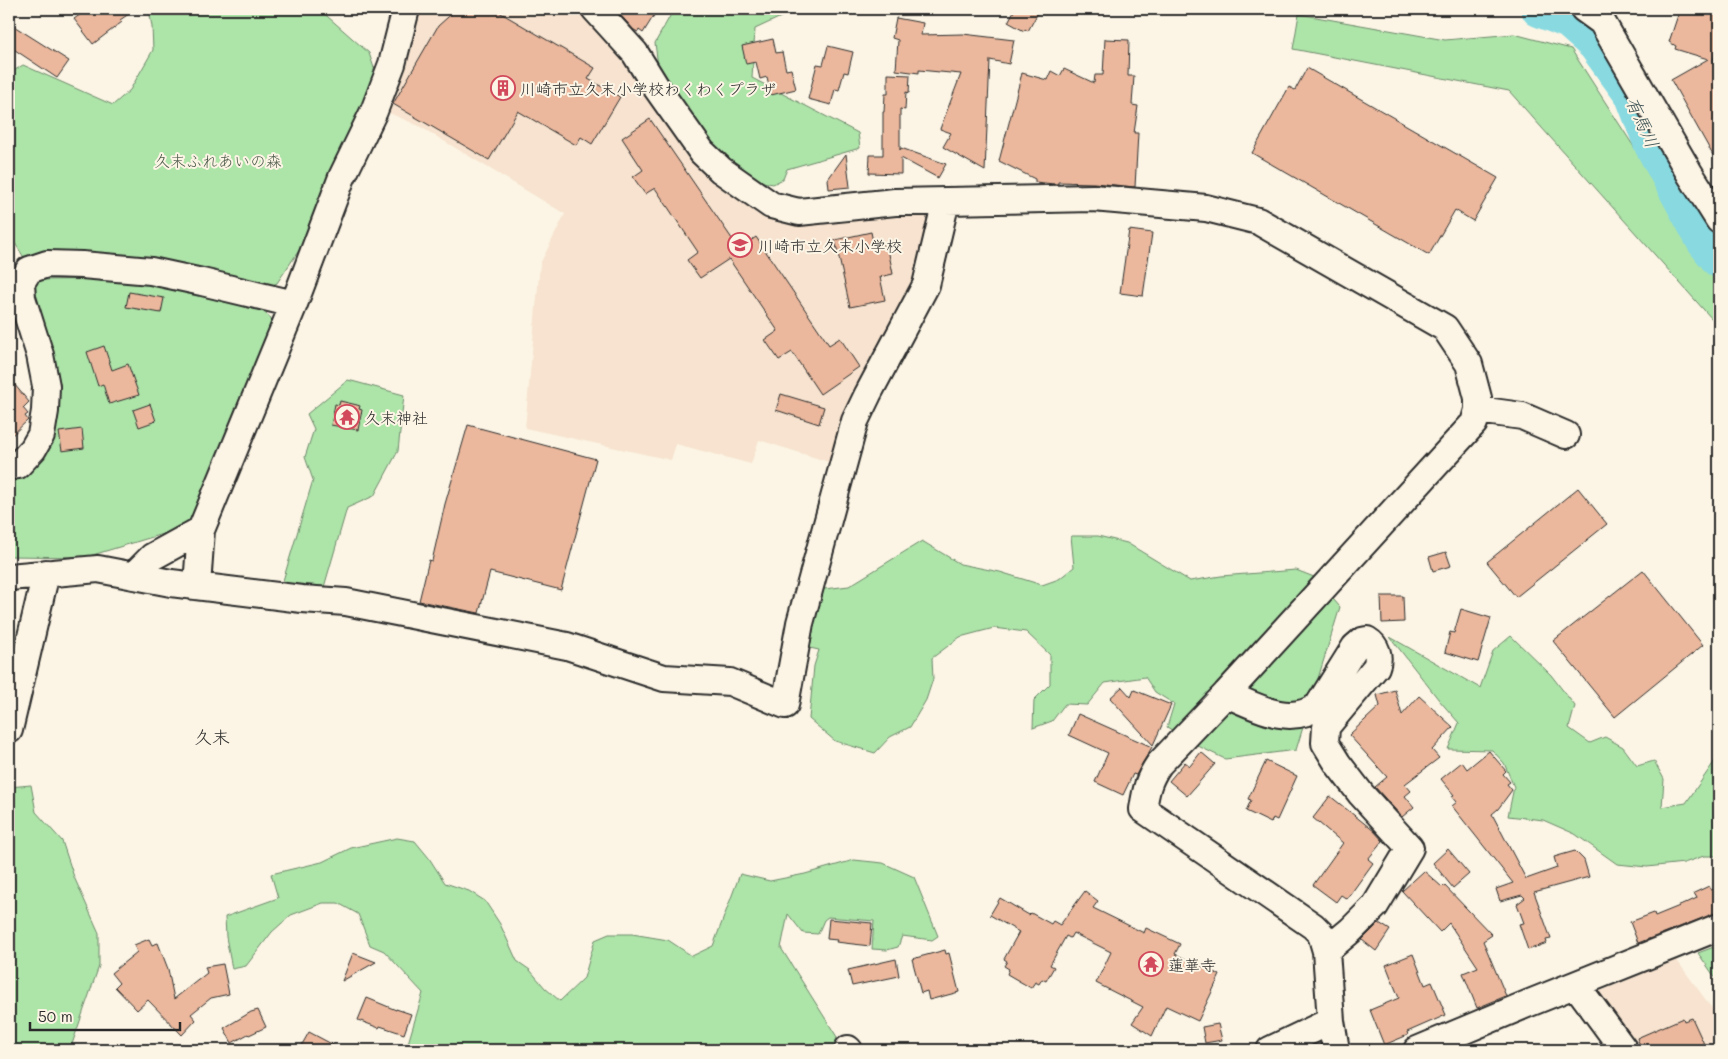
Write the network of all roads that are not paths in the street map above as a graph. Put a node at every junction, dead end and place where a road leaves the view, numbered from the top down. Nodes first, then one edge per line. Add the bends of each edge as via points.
1 (406, 9) edge
2 (595, 9) edge
3 (1584, 9) edge
4 (946, 201) junction
5 (1719, 220) edge
6 (294, 304) junction
7 (1478, 410) junction
8 (1566, 435) dead end
9 (9, 466) edge
10 (201, 530) junction
11 (46, 573) junction
12 (133, 576) junction
13 (9, 577) edge
14 (197, 586) junction
15 (1226, 694) junction
16 (9, 730) edge
17 (1719, 927) edge
18 (1326, 951) junction
19 (1576, 985) junction
20 (1331, 1021) junction
21 (1270, 1050) edge
22 (1336, 1050) edge
23 (1417, 1050) edge
24 (1624, 1050) edge

1 - 6 street via 392,64 342,178
2 - 4 street via 635,53 702,152 721,170 771,205 799,212 895,202
3 - 5 street via 1602,22
4 - 7 street via 1093,198 1206,208 1258,220 1445,328 1469,364
4 - 14 street via 926,285 855,421 800,623 785,705 730,682 664,678 557,644 346,602
6 - 9 street via 151,271 47,264 29,270 20,283 40,355 46,386 45,411 41,435 33,449 18,465
6 - 10 street
7 - 8 street via 1522,416
7 - 15 street via 1474,423
10 - 12 street via 152,557
10 - 14 street
11 - 12 street via 98,569
11 - 13 street
11 - 16 street
12 - 14 street
15 - 18 street via 1159,764 1150,777 1143,809 1313,926 1321,934
15 - 18 street via 1274,713 1298,715 1318,706 1362,641 1371,643 1377,653 1379,661 1376,667 1326,727 1325,743 1361,794 1410,848 1375,906
17 - 19 street
18 - 20 street
19 - 23 street
19 - 24 street
20 - 21 street
20 - 22 street

